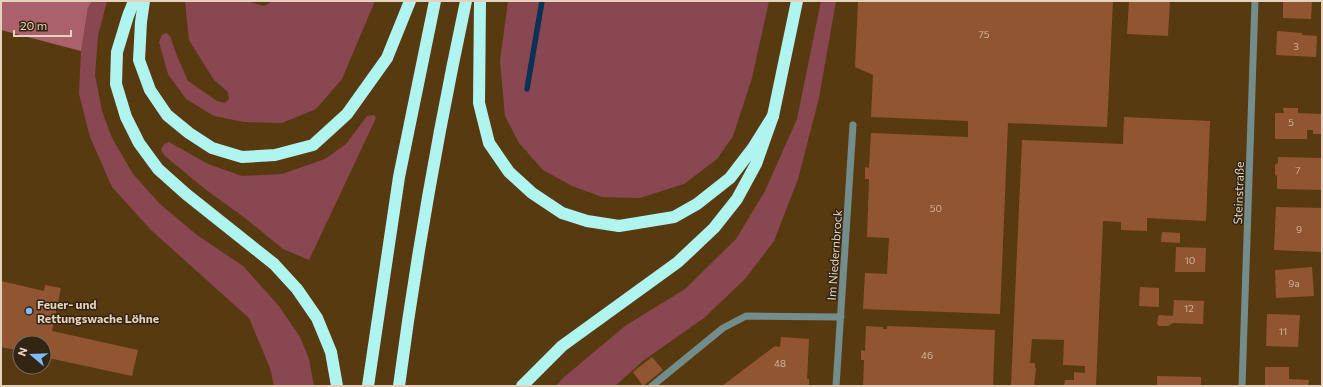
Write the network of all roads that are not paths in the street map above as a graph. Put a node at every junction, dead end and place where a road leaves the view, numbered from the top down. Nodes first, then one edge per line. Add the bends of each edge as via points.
1 (134, 1) edge
2 (144, 1) edge
3 (410, 1) edge
4 (434, 1) edge
5 (466, 1) edge
6 (480, 1) edge
7 (797, 1) edge
8 (1255, 1) edge
9 (773, 116) junction
10 (853, 125) dead end
11 (841, 317) junction
12 (337, 386) edge
13 (368, 386) edge
14 (400, 386) edge
15 (522, 386) edge
16 (652, 386) edge
17 (836, 386) edge
18 (1242, 386) edge

1 - 12 highway via 117,52 116,84 126,117 139,143 158,169 274,264 297,289 317,318 331,352
2 - 3 highway via 139,60 150,90 167,115 189,133 212,148 242,156 275,155 314,145 347,114 387,58
4 - 13 highway via 399,177
5 - 14 highway via 432,174
6 - 9 highway via 479,103 489,143 509,172 532,194 562,212 587,221 619,226 674,217 697,204 730,178 754,148
7 - 9 highway
8 - 18 street, Steinstraße
9 - 15 highway via 756,164 737,199 714,228 678,262 562,346
10 - 11 street, Im Niedernbrock
11 - 16 street via 746,316 723,328
11 - 17 street, Im Niedernbrock

